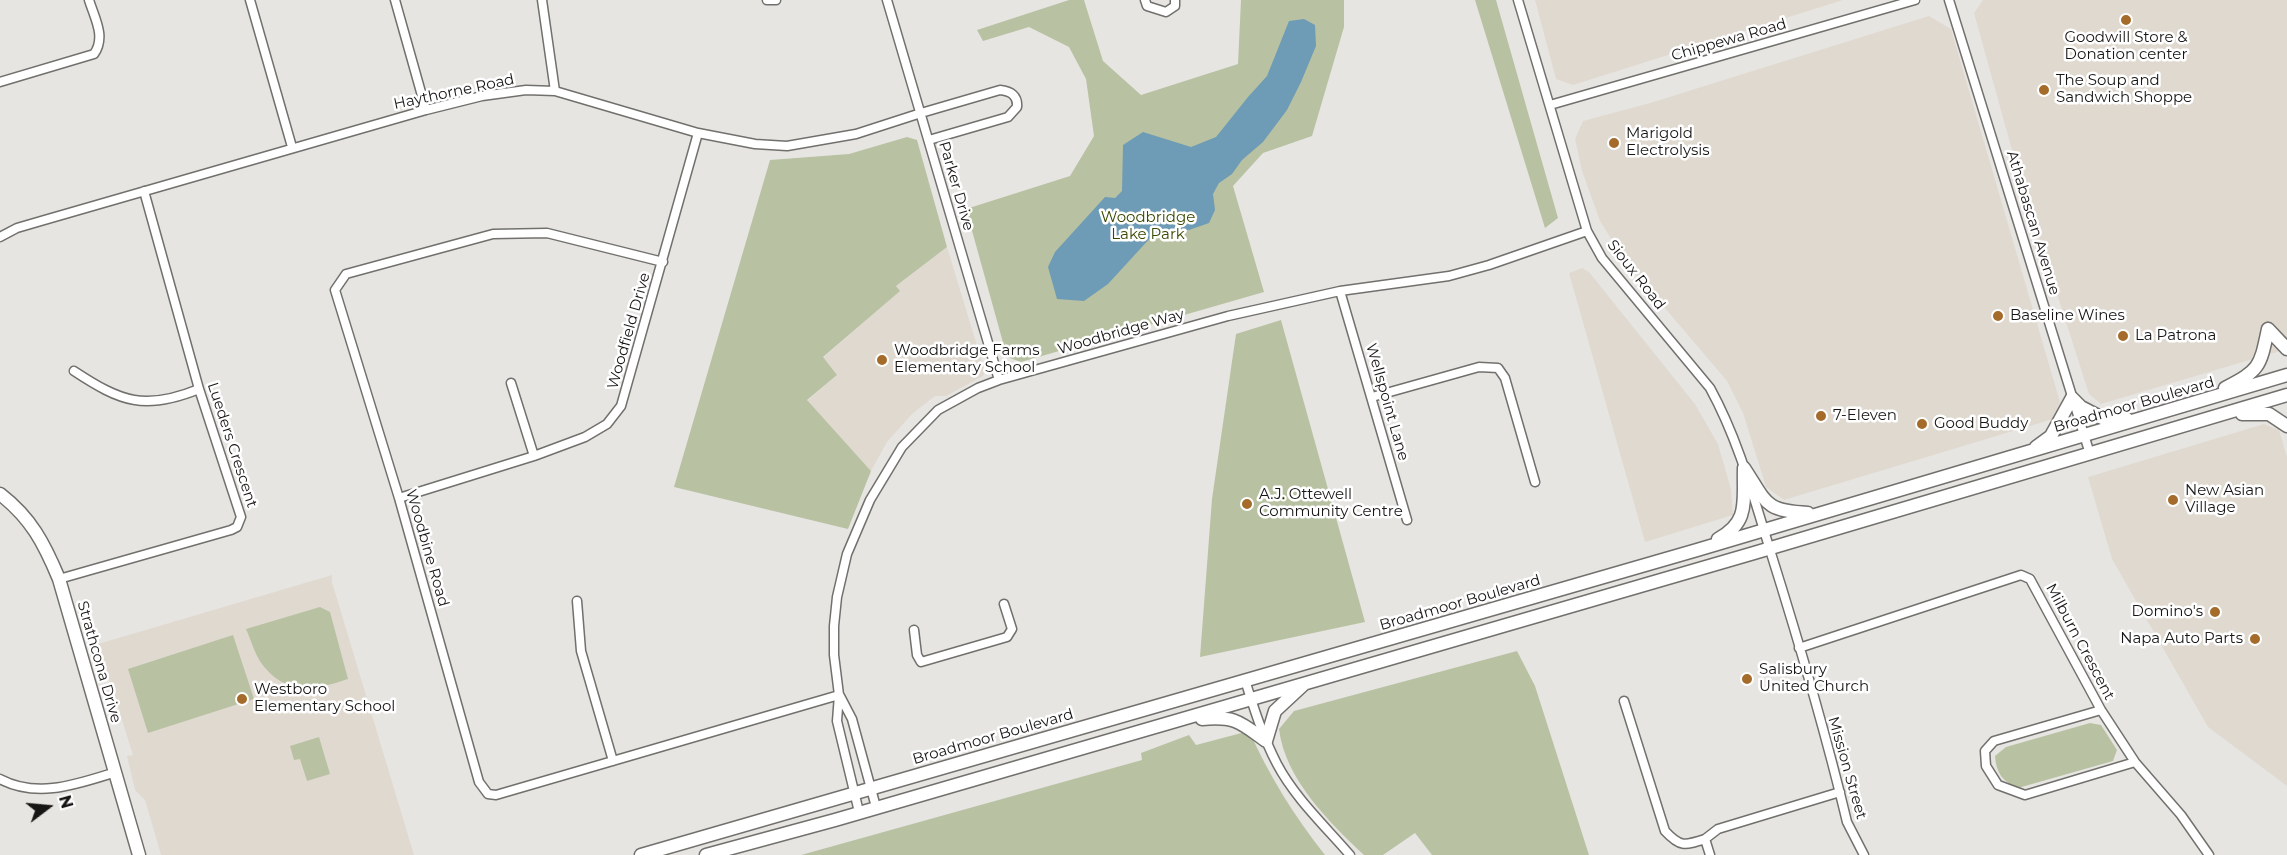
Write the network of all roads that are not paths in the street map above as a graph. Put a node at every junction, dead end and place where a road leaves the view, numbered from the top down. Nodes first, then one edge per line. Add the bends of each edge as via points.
1 (89, 0) edge
2 (250, 0) edge
3 (395, 0) edge
4 (542, 0) edge
5 (767, 0) edge
6 (777, 0) edge
7 (887, 0) edge
8 (1145, 0) edge
9 (1175, 0) edge
10 (1518, 0) edge
11 (1915, 0) edge
12 (1949, 0) edge
13 (0, 82) edge
14 (555, 91) junction
15 (1550, 105) junction
16 (426, 110) junction
17 (921, 113) junction
18 (698, 133) junction
19 (929, 140) junction
20 (292, 147) junction
21 (144, 191) junction
22 (1587, 231) junction
23 (0, 237) edge
24 (663, 262) junction
25 (1340, 291) junction
26 (2287, 349) edge
27 (74, 371) dead end
28 (2284, 376) edge
29 (999, 380) junction
30 (511, 383) dead end
31 (199, 389) junction
32 (2287, 394) edge
33 (1372, 397) junction
34 (2072, 398) junction
35 (2198, 403) junction
36 (2223, 415) junction
37 (2140, 420) junction
38 (2287, 426) edge
39 (2084, 436) junction
40 (2022, 454) junction
41 (2090, 454) junction
42 (534, 456) junction
43 (1744, 468) junction
44 (1535, 482) dead end
45 (0, 494) edge
46 (399, 498) junction
47 (1838, 507) junction
48 (1407, 520) dead end
49 (1764, 530) junction
50 (1769, 549) junction
51 (1697, 550) junction
52 (58, 579) junction
53 (577, 601) dead end
54 (1004, 604) dead end
55 (914, 630) dead end
56 (1799, 648) junction
57 (1245, 680) junction
58 (1306, 682) junction
59 (839, 695) junction
60 (1251, 699) junction
61 (1624, 701) dead end
62 (2101, 710) junction
63 (1177, 721) junction
64 (1266, 741) junction
65 (613, 761) junction
66 (2135, 762) junction
67 (116, 772) junction
68 (0, 779) edge
69 (871, 788) junction
70 (853, 792) junction
71 (1840, 792) junction
72 (876, 807) junction
73 (859, 812) junction
74 (1705, 839) junction
75 (139, 855) edge
76 (641, 855) edge
77 (706, 855) edge
78 (1350, 855) edge
79 (1710, 855) edge
80 (1863, 855) edge
81 (2209, 855) edge

1 - 13 street via 100,36 94,54
2 - 20 street
3 - 16 street
4 - 14 street
5 - 6 street
7 - 17 street, Parker Drive
8 - 9 street via 1148,6 1166,12 1175,6
10 - 15 street, Sioux Road
11 - 15 street, Chippewa Road
12 - 34 street, Athabascan Avenue
14 - 16 street, Haythorne Road via 482,96
14 - 18 street, Haythorne Road
15 - 22 street, Sioux Road
16 - 20 street, Haythorne Road
17 - 18 street, Haythorne Road via 856,134 787,146
17 - 19 street, Parker Drive
17 - 19 street, Haythorne Road via 1000,90 1014,94 1017,101 1008,117
18 - 24 street, Woodfield Drive
19 - 29 street, Parker Drive
20 - 21 street, Haythorne Road
21 - 23 street, Haythorne Road via 33,223
21 - 31 street, Lueders Crescent
22 - 25 street, Woodbridge Way via 1449,276
22 - 43 street, Sioux Road via 1602,258 1710,388
24 - 42 street, Woodfield Drive via 621,406 607,424 585,437
24 - 46 street, Woodbine Road via 547,233 493,234 346,274 335,290
25 - 29 street, Woodbridge Way via 1228,316
25 - 33 street, Wellspoint Lane
26 - 35 main road via 2268,329 2255,370
27 - 31 street via 104,391 129,400 178,397
28 - 32 main road
28 - 35 main road, Broadmoor Boulevard
29 - 59 street, Woodbridge Way via 956,399 917,429 870,500 847,554 837,597 834,655
30 - 42 street
31 - 52 street, Lueders Crescent via 242,517 237,527
32 - 36 main road
33 - 44 street via 1479,367 1498,368 1505,378
33 - 48 street, Wellspoint Lane
34 - 37 main road via 2106,420
34 - 39 street, Athabascan Avenue
34 - 40 main road via 2051,436
35 - 37 main road, Broadmoor Boulevard
36 - 38 main road via 2269,414
36 - 41 main road
37 - 39 main road, Broadmoor Boulevard
39 - 40 main road, Broadmoor Boulevard
39 - 41 street, Athabascan Avenue
40 - 47 main road, Broadmoor Boulevard
41 - 50 main road
42 - 46 street, Woodfield Drive
43 - 47 main road via 1776,510 1811,513
43 - 49 street, Sioux Road
43 - 51 main road via 1741,520 1730,532
45 - 52 main road, Strathcona Drive via 29,520
46 - 65 street, Woodbine Road via 484,790 496,795
47 - 49 main road, Broadmoor Boulevard
49 - 50 street, Sioux Road
49 - 51 main road, Broadmoor Boulevard
50 - 56 street, Mission Street
50 - 58 main road
51 - 57 main road, Broadmoor Boulevard
52 - 67 main road, Strathcona Drive
53 - 65 street via 581,651
54 - 55 street via 1012,629 1008,637 921,662
56 - 62 street, Milburn Crescent via 2021,576 2030,579
56 - 71 street, Mission Street
57 - 60 street
57 - 69 main road, Broadmoor Boulevard
58 - 60 main road
58 - 64 main road via 1275,711
59 - 65 street, Woodbine Road
59 - 69 street, Woodbridge Way via 852,718
59 - 70 street, Woodbridge Way via 837,721
60 - 63 main road
60 - 64 street
61 - 74 street via 1665,831 1676,843 1688,845
62 - 66 street, Milburn Crescent
62 - 66 street via 1994,741 1985,751 1986,766 1998,785 2025,795
63 - 64 main road via 1232,719
63 - 72 main road
64 - 78 street via 1304,803
66 - 81 street, Milburn Crescent
67 - 68 street via 41,790
67 - 75 main road, Strathcona Drive
69 - 70 main road, Broadmoor Boulevard
69 - 72 street, Woodbridge Way
70 - 73 street, Woodbridge Way
70 - 76 main road, Broadmoor Boulevard
71 - 74 street via 1731,824
71 - 80 street, Mission Street via 1847,822
72 - 73 main road
73 - 77 main road
74 - 79 street

